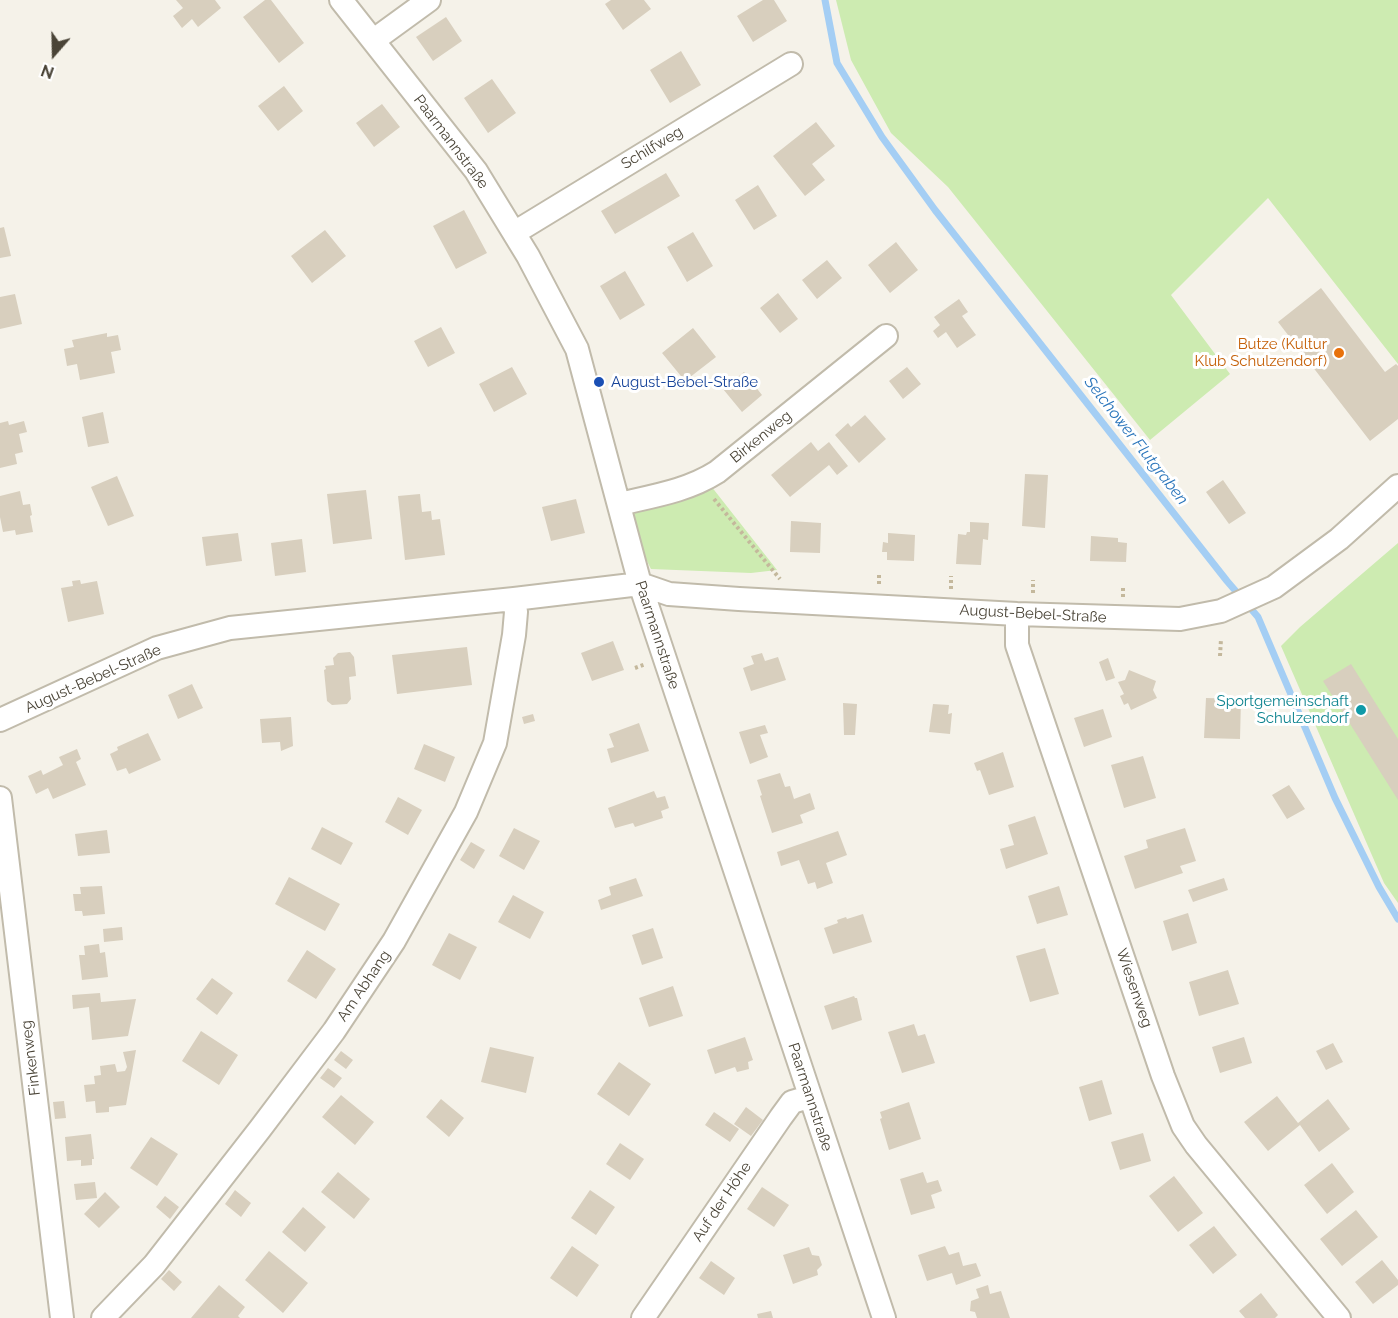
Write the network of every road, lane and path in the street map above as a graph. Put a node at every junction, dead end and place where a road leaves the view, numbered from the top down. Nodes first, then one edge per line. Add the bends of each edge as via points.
1 (341, 0) edge
2 (429, 0) edge
3 (374, 40) junction
4 (791, 64) dead end
5 (514, 233) junction
6 (886, 336) dead end
7 (699, 483) junction
8 (1398, 486) edge
9 (619, 504) junction
10 (879, 572) dead end
11 (951, 576) dead end
12 (781, 579) dead end
13 (1033, 580) dead end
14 (640, 584) junction
15 (879, 584) dead end
16 (1123, 585) dead end
17 (951, 589) dead end
18 (1033, 593) dead end
19 (1123, 598) dead end
20 (514, 599) junction
21 (1017, 614) junction
22 (1221, 639) dead end
23 (1220, 656) dead end
24 (0, 720) edge
25 (0, 798) edge
26 (809, 1097) junction
27 (62, 1318) edge
28 (103, 1318) edge
29 (643, 1318) edge
30 (884, 1318) edge
31 (1339, 1318) edge

1 - 3 street, Paarmannstraße
2 - 3 street
3 - 5 street, Paarmannstraße via 476,171
4 - 5 street, Schilfweg
5 - 9 street, Paarmannstraße via 577,349
6 - 7 street, Birkenweg
7 - 9 street, Birkenweg
7 - 12 path
8 - 21 street, August-Bebel-Straße via 1339,539 1274,587 1221,611 1180,619
9 - 14 street, Paarmannstraße
10 - 15 path
11 - 17 path
13 - 18 path
14 - 20 street, August-Bebel-Straße
14 - 21 street, August-Bebel-Straße via 680,595
14 - 26 street, Paarmannstraße
16 - 19 path
20 - 24 street, August-Bebel-Straße via 230,628 157,648
20 - 28 street, Am Abhang via 514,635 495,743 466,812 402,928 356,1001 279,1104 160,1258
21 - 31 street, Wiesenweg via 1017,645 1183,1126
22 - 23 path
25 - 27 street, Finkenweg
26 - 29 street, Auf der Höhe via 792,1102
26 - 30 street, Paarmannstraße

